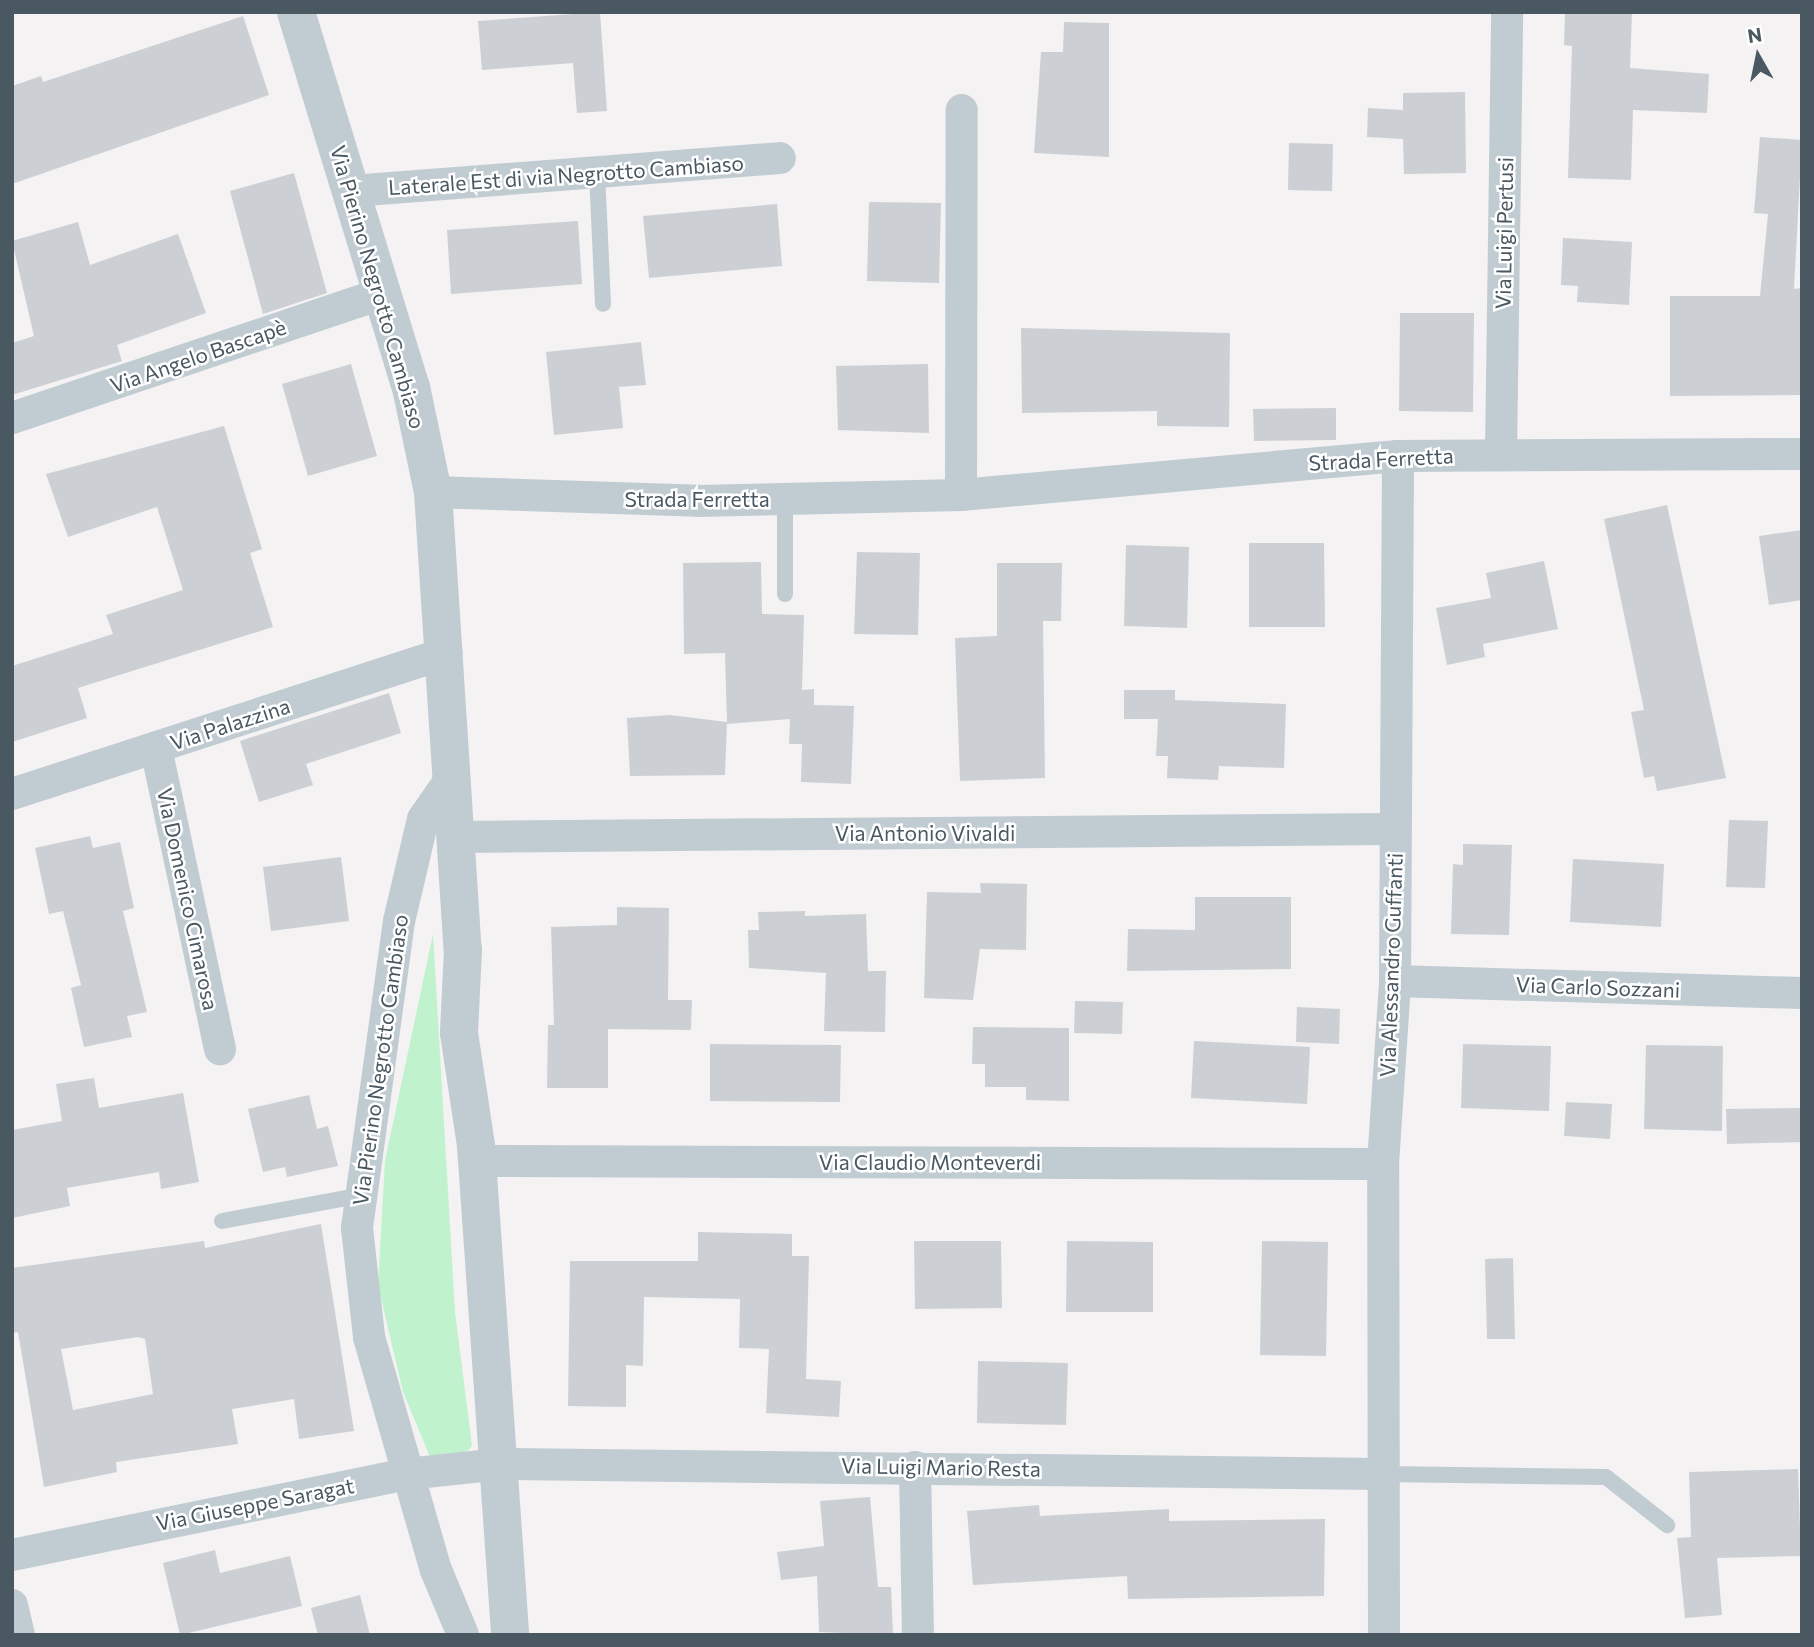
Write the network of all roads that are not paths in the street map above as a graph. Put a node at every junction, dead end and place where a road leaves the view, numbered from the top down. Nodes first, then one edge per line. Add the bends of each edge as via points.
1 (296, 12) edge
2 (1507, 12) edge
3 (962, 110) dead end
4 (779, 158) dead end
5 (597, 172) junction
6 (352, 191) junction
7 (384, 293) junction
8 (603, 304) dead end
9 (12, 418) edge
10 (1501, 454) junction
11 (1802, 454) edge
12 (1398, 456) junction
13 (433, 492) junction
14 (961, 495) junction
15 (785, 499) junction
16 (785, 594) dead end
17 (447, 653) junction
18 (156, 748) junction
19 (453, 776) junction
20 (12, 794) edge
21 (1394, 829) junction
22 (456, 837) junction
23 (1395, 981) junction
24 (1802, 993) edge
25 (219, 1049) dead end
26 (477, 1154) junction
27 (1383, 1164) junction
28 (357, 1196) junction
29 (222, 1221) dead end
30 (500, 1464) junction
31 (915, 1467) junction
32 (407, 1474) junction
33 (1383, 1474) junction
34 (1667, 1525) dead end
35 (12, 1555) edge
36 (12, 1605) edge
37 (19, 1635) edge
38 (463, 1635) edge
39 (510, 1635) edge
40 (918, 1635) edge
41 (1384, 1635) edge

1 - 6 street, Via Pierino Negrotto Cambiaso
2 - 10 street, Via Luigi Pertusi
3 - 14 street
4 - 5 street, Laterale Est di via Negrotto Cambiaso
5 - 6 street, Laterale Est di via Negrotto Cambiaso
5 - 8 lane
6 - 7 street, Via Pierino Negrotto Cambiaso
7 - 9 street, Via Angelo Bascapè
7 - 13 street, Via Pierino Negrotto Cambiaso
10 - 11 street, Strada Ferretta
10 - 12 street, Strada Ferretta
12 - 14 street, Strada Ferretta
12 - 21 street, Via Alessandro Guffanti
13 - 15 street, Strada Ferretta
13 - 17 street, Via Pierino Negrotto Cambiaso
14 - 15 street, Strada Ferretta
15 - 16 lane
17 - 18 street, Via Palazzina
17 - 19 street, Via Pierino Negrotto Cambiaso
18 - 20 street, Via Palazzina
18 - 25 street, Via Domenico Cimarosa
19 - 22 street, Via Pierino Negrotto Cambiaso
19 - 28 street, Via Pierino Negrotto Cambiaso via 423,819 399,921
21 - 22 street, Via Antonio Vivaldi
21 - 23 street, Via Alessandro Guffanti
22 - 26 street, Via Pierino Negrotto Cambiaso via 463,950 459,1033
23 - 24 street, Via Carlo Sozzani
23 - 27 street, Via Alessandro Guffanti
26 - 27 street, Via Claudio Monteverdi
26 - 30 street, Via Pierino Negrotto Cambiaso
27 - 33 street, Via Alessandro Guffanti
28 - 29 lane
28 - 32 street, Via Pierino Negrotto Cambiaso via 359,1277 369,1337
30 - 31 street, Via Luigi Mario Resta
30 - 32 street, Via Giuseppe Saragat
30 - 39 street, Via Pierino Negrotto Cambiaso
31 - 33 street, Via Luigi Mario Resta
31 - 40 street
32 - 35 street, Via Giuseppe Saragat
32 - 38 street, Via Pierino Negrotto Cambiaso
33 - 34 lane via 1606,1477
33 - 41 street, Via Alessandro Guffanti
36 - 37 street

